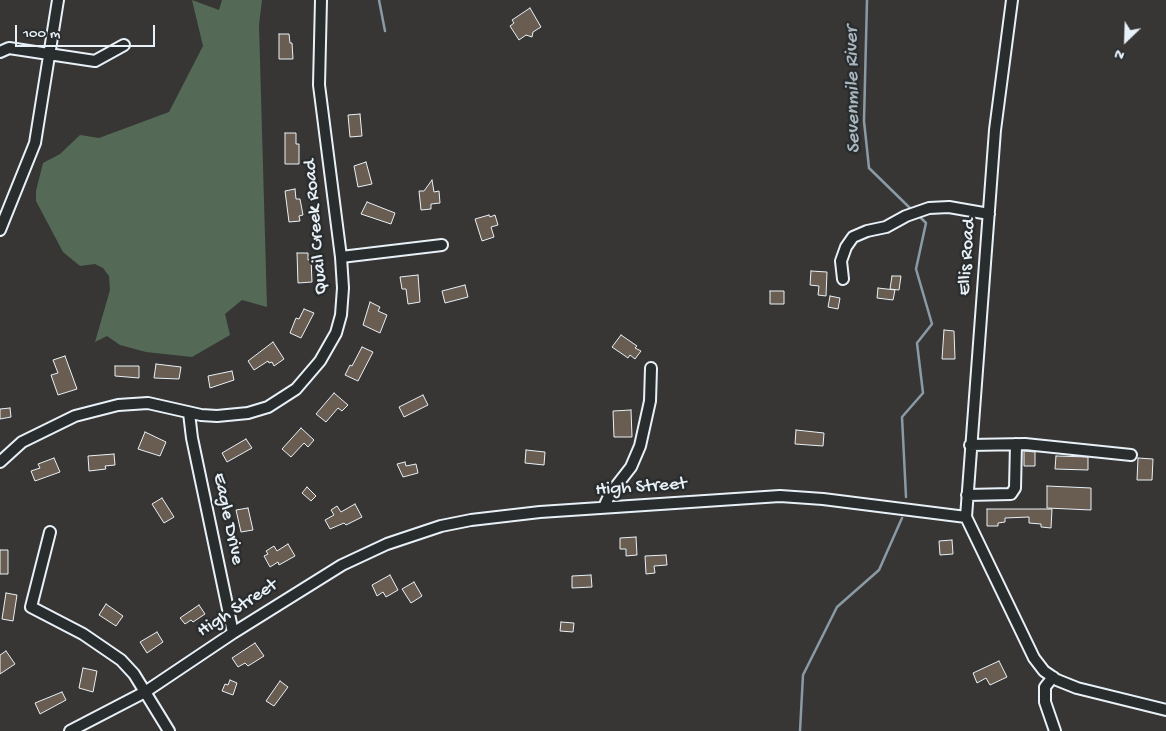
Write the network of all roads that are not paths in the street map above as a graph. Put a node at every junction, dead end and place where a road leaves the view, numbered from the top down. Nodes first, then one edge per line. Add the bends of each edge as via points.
1 (58, 0) edge
2 (321, 0) edge
3 (1012, 0) edge
4 (124, 45) dead end
5 (0, 52) edge
6 (50, 54) junction
7 (989, 214) junction
8 (0, 230) edge
9 (442, 245) dead end
10 (341, 258) junction
11 (843, 278) dead end
12 (651, 368) dead end
13 (189, 412) junction
14 (1016, 444) junction
15 (970, 445) junction
16 (1131, 455) dead end
17 (0, 462) edge
18 (967, 496) junction
19 (604, 507) junction
20 (966, 517) junction
21 (50, 532) dead end
22 (233, 633) junction
23 (1053, 677) junction
24 (145, 692) junction
25 (1166, 710) edge
26 (70, 731) edge
27 (169, 731) edge
28 (1055, 731) edge

1 - 6 street
2 - 10 street, Quail Creek Road via 319,85
3 - 7 street, Ellis Road via 998,97
4 - 6 street via 94,61
5 - 6 street via 9,48
6 - 8 street via 35,143
7 - 11 street via 950,207 929,208 886,227 867,231 846,246 841,261
7 - 15 street, Ellis Road
9 - 10 street
10 - 13 street, Quail Creek Road via 341,315 336,333 320,361 302,383 283,399 248,413 217,416
12 - 19 street via 650,401 640,446 631,467
13 - 17 street, Quail Creek Road via 134,402 75,416 22,442
13 - 22 street, Eagle Drive
14 - 15 street
14 - 16 street
14 - 18 street via 1015,488 1012,494
15 - 18 street, Ellis Road
18 - 20 street, Ellis Road
19 - 20 street, High Street via 787,496
19 - 22 street, High Street via 471,520 411,535 335,569
20 - 23 street via 1034,658 1044,672
21 - 24 street via 32,607 121,660
22 - 24 street, High Street
23 - 25 street via 1077,688
23 - 28 street via 1046,687 1044,702
24 - 26 street, High Street
24 - 27 street

